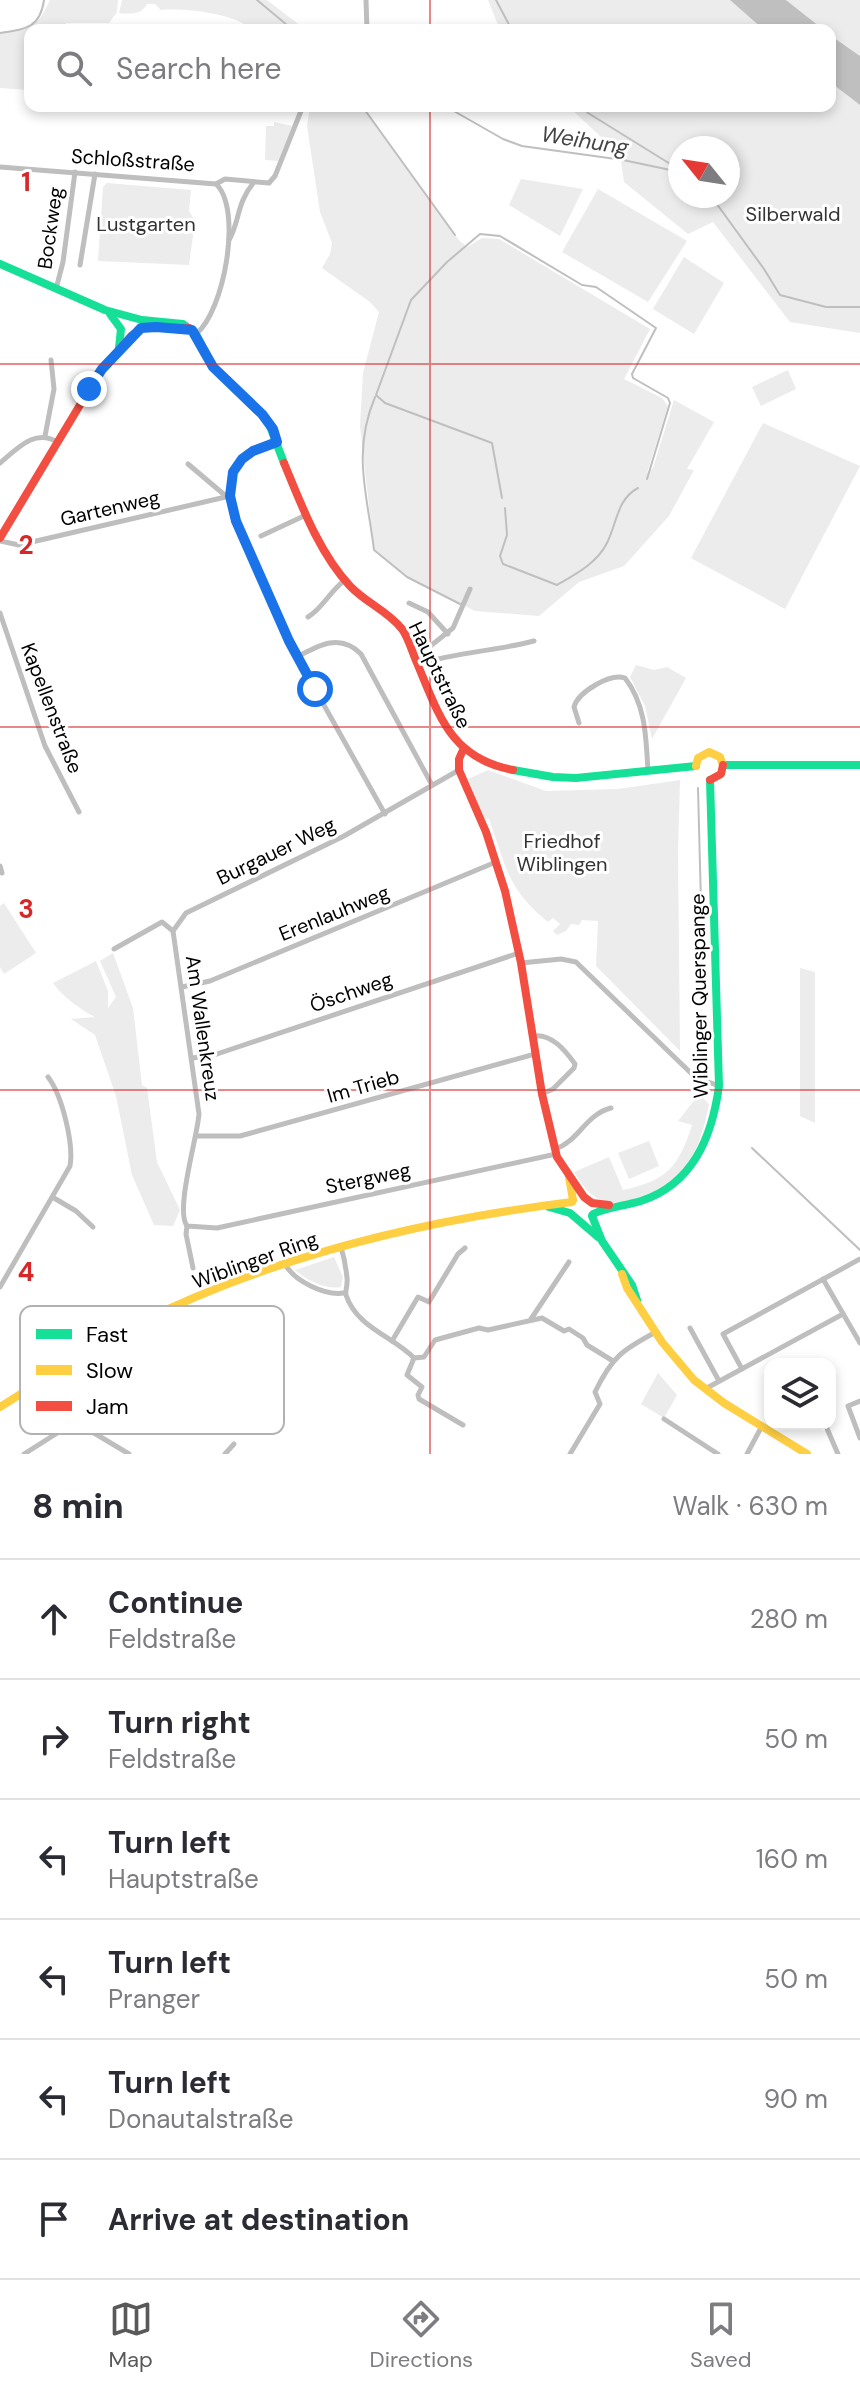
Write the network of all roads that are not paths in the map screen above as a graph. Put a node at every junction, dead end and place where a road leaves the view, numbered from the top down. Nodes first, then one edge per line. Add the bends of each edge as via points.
1 (366, 0) edge
2 (367, 24) edge
3 (301, 112) edge
4 (0, 167) edge
5 (75, 172) junction
6 (95, 174) junction
7 (254, 182) junction
8 (216, 184) junction
9 (228, 240) junction
10 (0, 264) edge
11 (80, 265) dead end
12 (56, 289) junction
13 (105, 310) junction
14 (127, 316) junction
15 (138, 319) junction
16 (122, 328) junction
17 (192, 331) junction
18 (136, 332) junction
19 (115, 354) junction
20 (51, 360) dead end
21 (45, 436) junction
22 (57, 442) junction
23 (277, 442) junction
24 (0, 463) edge
25 (188, 464) dead end
26 (228, 496) junction
27 (306, 515) junction
28 (261, 536) dead end
29 (0, 539) edge
30 (345, 580) junction
31 (470, 589) dead end
32 (409, 603) dead end
33 (0, 613) edge
34 (308, 617) dead end
35 (448, 634) junction
36 (534, 641) dead end
37 (297, 657) junction
38 (432, 660) junction
39 (419, 664) junction
40 (579, 723) dead end
41 (466, 752) junction
42 (723, 765) junction
43 (860, 765) edge
44 (696, 766) junction
45 (459, 770) junction
46 (648, 771) junction
47 (710, 780) junction
48 (432, 785) junction
49 (79, 812) dead end
50 (385, 814) junction
51 (496, 862) junction
52 (173, 931) junction
53 (114, 949) dead end
54 (520, 958) junction
55 (182, 987) junction
56 (533, 1036) junction
57 (535, 1054) junction
58 (193, 1058) junction
59 (48, 1077) dead end
60 (719, 1086) junction
61 (542, 1094) junction
62 (611, 1108) dead end
63 (197, 1136) junction
64 (556, 1152) junction
65 (568, 1175) junction
66 (54, 1198) junction
67 (588, 1200) junction
68 (573, 1201) junction
69 (544, 1205) junction
70 (617, 1206) junction
71 (570, 1213) junction
72 (592, 1215) junction
73 (582, 1221) junction
74 (186, 1224) junction
75 (93, 1227) dead end
76 (602, 1241) junction
77 (341, 1247) junction
78 (465, 1248) dead end
79 (860, 1259) edge
80 (569, 1262) dead end
81 (285, 1264) junction
82 (193, 1268) dead end
83 (823, 1279) junction
84 (0, 1287) edge
85 (344, 1293) junction
86 (175, 1306) edge
87 (843, 1314) junction
88 (530, 1320) junction
89 (690, 1328) dead end
90 (656, 1332) junction
91 (392, 1341) junction
92 (860, 1343) edge
93 (414, 1358) junction
94 (613, 1361) junction
95 (742, 1369) junction
96 (719, 1381) junction
97 (705, 1389) junction
98 (20, 1394) edge
99 (860, 1401) edge
100 (0, 1407) edge
101 (664, 1419) dead end
102 (463, 1425) dead end
103 (762, 1426) junction
104 (828, 1430) edge
105 (54, 1434) edge
106 (96, 1434) edge
107 (860, 1438) edge
108 (234, 1444) dead end
109 (24, 1454) edge
110 (129, 1454) edge
111 (225, 1454) edge
112 (570, 1454) edge
113 (718, 1454) edge
114 (747, 1454) edge
115 (807, 1454) edge
116 (838, 1454) edge

1 - 2 street
3 - 7 street via 273,180
4 - 5 street, Schloßstraße
5 - 6 street, Schloßstraße
5 - 12 street, Bockweg
6 - 8 street, Schloßstraße
6 - 11 street
7 - 8 street, Schloßstraße via 225,179
7 - 9 street via 240,203
8 - 9 street, Schloßstraße via 225,196
9 - 17 street, Schloßstraße via 218,300 206,323
10 - 12 main road
12 - 13 main road
13 - 14 main road
13 - 16 main road
14 - 15 main road
14 - 16 main road
15 - 17 main road via 176,322
15 - 18 main road
16 - 18 main road
16 - 19 main road
17 - 18 main road via 150,327
17 - 23 main road, Hauptstraße via 220,376 262,414
18 - 19 main road
19 - 22 main road
20 - 21 street via 54,389
21 - 22 street
21 - 24 street via 25,443
22 - 29 main road
23 - 26 street via 242,459
23 - 27 main road, Hauptstraße
25 - 26 street
26 - 29 street, Gartenweg via 18,545
26 - 37 street
27 - 28 street
27 - 30 main road, Hauptstraße
30 - 34 street
30 - 39 main road, Hauptstraße via 397,623
31 - 35 street
32 - 35 street via 428,612
33 - 49 street, Kapellenstraße via 45,746
35 - 38 street via 428,648
36 - 38 street
37 - 48 street via 330,642 354,647
37 - 50 street
38 - 39 street
39 - 41 main road, Hauptstraße via 441,719
40 - 46 street via 574,707 580,695 616,676 625,678 643,715
41 - 45 main road
41 - 46 main road via 498,767 553,777
42 - 43 main road
42 - 44 main road via 709,752
42 - 47 main road via 721,774
44 - 46 main road
44 - 47 main road
45 - 48 street, Burgauer Weg
45 - 51 main road
47 - 60 main road, Wiblinger Querspange
48 - 50 street, Burgauer Weg
50 - 52 street, Burgauer Weg via 186,913
51 - 54 main road
51 - 55 street, Erenlauhweg via 217,978
52 - 53 street via 162,922
52 - 55 street, Am Wallenkreuz
54 - 56 main road
54 - 58 street, Öschweg
54 - 60 street, Öschweg via 578,963 695,1077
55 - 58 street, Am Wallenkreuz
56 - 57 main road
56 - 61 street via 550,1038 575,1064
57 - 61 main road
57 - 63 street, Im Trieb via 240,1136
58 - 63 street, Am Wallenkreuz
59 - 66 street via 58,1093 72,1150
60 - 70 main road, Wiblinger Querspange via 711,1133 690,1171 650,1197
61 - 64 main road
62 - 64 street via 598,1111
63 - 74 street, Am Wallenkreuz via 183,1197
64 - 65 main road
64 - 74 street, Stergweg via 217,1228
65 - 67 main road
65 - 68 main road
66 - 75 street
66 - 84 street
67 - 68 main road, Wiblinger Ring
67 - 70 main road, Wiblinger Querspange
67 - 72 main road
68 - 69 main road, Wiblinger Ring
68 - 71 main road
69 - 71 main road, Wiblinger Ring
69 - 77 main road, Wiblinger Ring
70 - 72 main road, Wiblinger Querspange
71 - 73 main road, Wiblinger Ring
72 - 73 main road, Wiblinger Querspange
72 - 76 main road
73 - 76 main road
74 - 82 street
76 - 90 main road
77 - 81 main road, Wiblinger Ring
77 - 85 street via 347,1276
78 - 91 street via 429,1302 418,1297
79 - 83 street
80 - 88 street
81 - 85 street via 301,1280 329,1293
81 - 86 main road, Wiblinger Ring
83 - 87 street
83 - 95 street via 723,1334
85 - 91 street via 366,1324
87 - 92 street
87 - 95 street
88 - 93 street via 435,1340 424,1357
88 - 94 street via 542,1318 569,1329
89 - 96 street
90 - 94 street
90 - 97 main road
91 - 93 street
93 - 102 street via 407,1375 422,1387 419,1399
94 - 112 street via 595,1392 600,1404
95 - 96 street
96 - 97 street
97 - 103 main road
98 - 100 main road, Wiblinger Ring
99 - 107 street via 848,1406
101 - 113 street
103 - 114 street
103 - 115 main road
104 - 116 street
105 - 109 street
106 - 110 street
108 - 111 street

